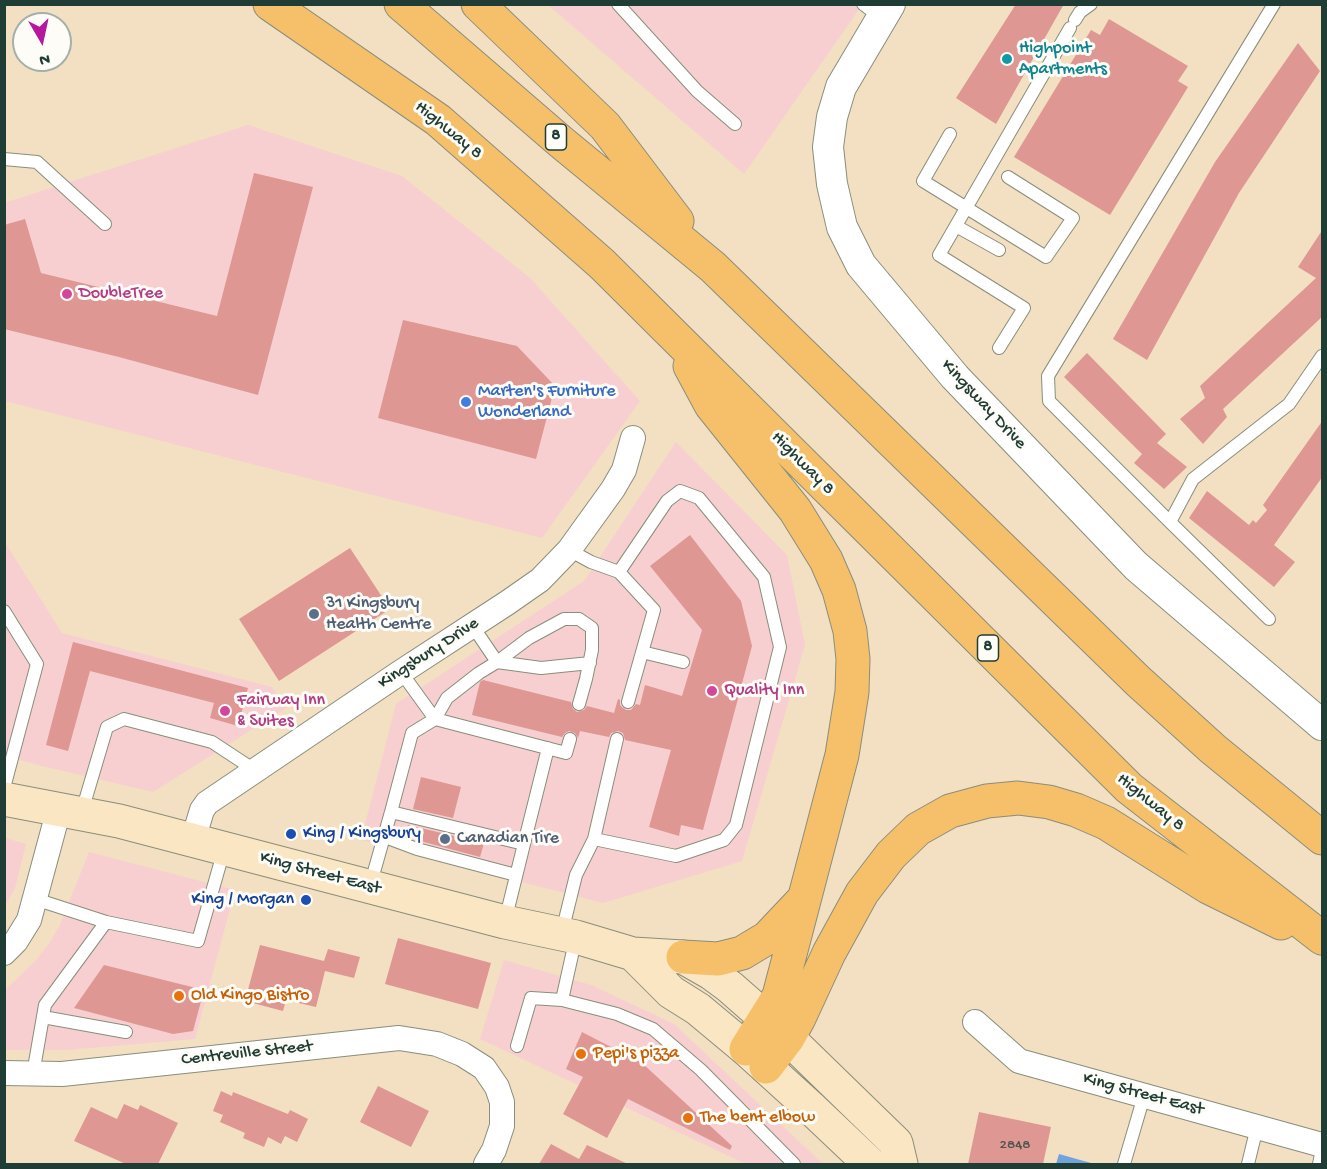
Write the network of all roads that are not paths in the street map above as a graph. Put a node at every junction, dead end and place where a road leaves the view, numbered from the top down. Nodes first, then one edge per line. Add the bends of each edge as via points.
1 (270, 4) edge
2 (400, 4) edge
3 (478, 4) edge
4 (618, 4) edge
5 (1091, 4) edge
6 (1275, 4) edge
7 (878, 9) edge
8 (735, 124) dead end
9 (950, 134) dead end
10 (4, 159) edge
11 (1008, 177) dead end
12 (966, 207) junction
13 (105, 224) dead end
14 (956, 226) junction
15 (999, 250) dead end
16 (713, 267) junction
17 (673, 335) junction
18 (999, 348) dead end
19 (1323, 356) edge
20 (633, 438) dead end
21 (1170, 522) junction
22 (569, 550) junction
23 (620, 572) junction
24 (4, 611) edge
25 (1269, 619) dead end
26 (472, 625) junction
27 (642, 652) junction
28 (497, 662) junction
29 (683, 662) dead end
30 (590, 663) junction
31 (400, 672) junction
32 (628, 702) dead end
33 (579, 704) dead end
34 (435, 719) junction
35 (1323, 725) edge
36 (570, 739) dead end
37 (617, 739) dead end
38 (548, 748) junction
39 (256, 771) junction
40 (4, 788) edge
41 (4, 799) edge
42 (70, 811) junction
43 (391, 812) junction
44 (385, 837) junction
45 (1323, 838) edge
46 (594, 839) junction
47 (193, 840) junction
48 (524, 843) junction
49 (225, 848) junction
50 (516, 875) junction
51 (370, 887) junction
52 (35, 899) junction
53 (804, 900) junction
54 (106, 922) junction
55 (505, 922) junction
56 (569, 935) junction
57 (1323, 938) edge
58 (1323, 944) edge
59 (4, 953) edge
60 (633, 954) junction
61 (683, 957) junction
62 (562, 1000) junction
63 (43, 1017) junction
64 (975, 1022) dead end
65 (777, 1028) junction
66 (126, 1032) dead end
67 (518, 1046) dead end
68 (756, 1058) junction
69 (4, 1073) edge
70 (33, 1074) junction
71 (1144, 1096) junction
72 (1257, 1127) junction
73 (1323, 1147) edge
74 (486, 1164) edge
75 (794, 1164) edge
76 (870, 1164) edge
77 (901, 1164) edge
78 (1124, 1164) edge
79 (1248, 1164) edge
80 (1318, 1164) edge

1 - 17 highway, Highway 8 / 8 via 438,120 602,264
2 - 16 highway, 8
3 - 16 highway via 605,126
4 - 8 lane via 697,90
5 - 12 lane via 1080,12
6 - 21 lane via 1048,376 1049,401
7 - 35 street, Kingsway Drive via 841,87 828,147 842,227 861,265 955,377 1136,566
9 - 12 lane via 922,181
10 - 13 lane via 37,162
11 - 12 lane via 1073,218 1046,256
12 - 14 lane
14 - 15 lane
14 - 18 lane via 939,255 1024,308
16 - 45 highway, 8 via 1138,681 1213,749
17 - 53 highway via 711,405 795,510 826,560 850,631 853,659 849,717
17 - 57 highway, Highway 8 / 8 via 1129,788
19 - 21 lane via 1289,404 1193,479
20 - 22 street, Kingsbury Drive via 624,470
21 - 25 lane
22 - 23 lane
22 - 26 street, Kingsbury Drive via 540,580
23 - 27 lane via 654,610
23 - 46 lane via 667,501 680,491 699,498 764,577 780,647 736,825 724,840 676,856
24 - 40 lane via 37,664
26 - 28 lane
26 - 31 street, Kingsbury Drive
27 - 29 lane
27 - 32 lane
28 - 30 lane via 542,668
28 - 30 lane via 564,619 579,619 591,628
28 - 34 lane via 447,698
30 - 33 lane
31 - 34 lane
31 - 39 street, Kingsbury Drive
34 - 38 lane
34 - 43 lane via 412,733
36 - 38 lane via 566,753
37 - 46 lane
38 - 48 lane
39 - 42 lane via 212,742 123,719 107,727
39 - 47 street, Kingsbury Drive via 207,803
41 - 42 main road, King Street East
42 - 47 main road, King Street East
42 - 52 street
43 - 44 lane
43 - 48 lane
44 - 50 lane
44 - 51 lane
46 - 56 lane via 576,875
47 - 49 main road, King Street East
48 - 50 lane
49 - 51 main road, King Street East
49 - 54 lane via 198,941
50 - 55 lane
51 - 55 main road, King Street East
52 - 54 lane
52 - 59 street via 29,920
53 - 61 highway via 767,938 742,953 718,959
53 - 65 highway via 779,996
54 - 63 lane via 45,1005
55 - 56 main road, King Street East
56 - 60 main road, King Street East
56 - 62 lane
58 - 65 highway via 1208,887 1106,823 1076,810 1018,798 987,801 950,811 918,829 891,855 862,893 799,1018
60 - 61 main road, King Street East
60 - 68 main road, King Street East via 671,993 698,1009
61 - 65 main road, King Street East via 730,987
62 - 67 lane via 531,999
62 - 75 lane via 617,1014 653,1029 701,1070
63 - 66 lane
63 - 70 lane
64 - 71 street, King Street East via 1019,1061
65 - 68 highway
65 - 77 main road, King Street East via 896,1143
68 - 76 main road, King Street East
69 - 70 street, Centreville Street
70 - 74 street, Centreville Street via 399,1038 437,1044 484,1068 497,1086 502,1126
71 - 72 street, King Street East
71 - 78 lane
72 - 73 street, King Street East
72 - 79 lane
73 - 80 lane

